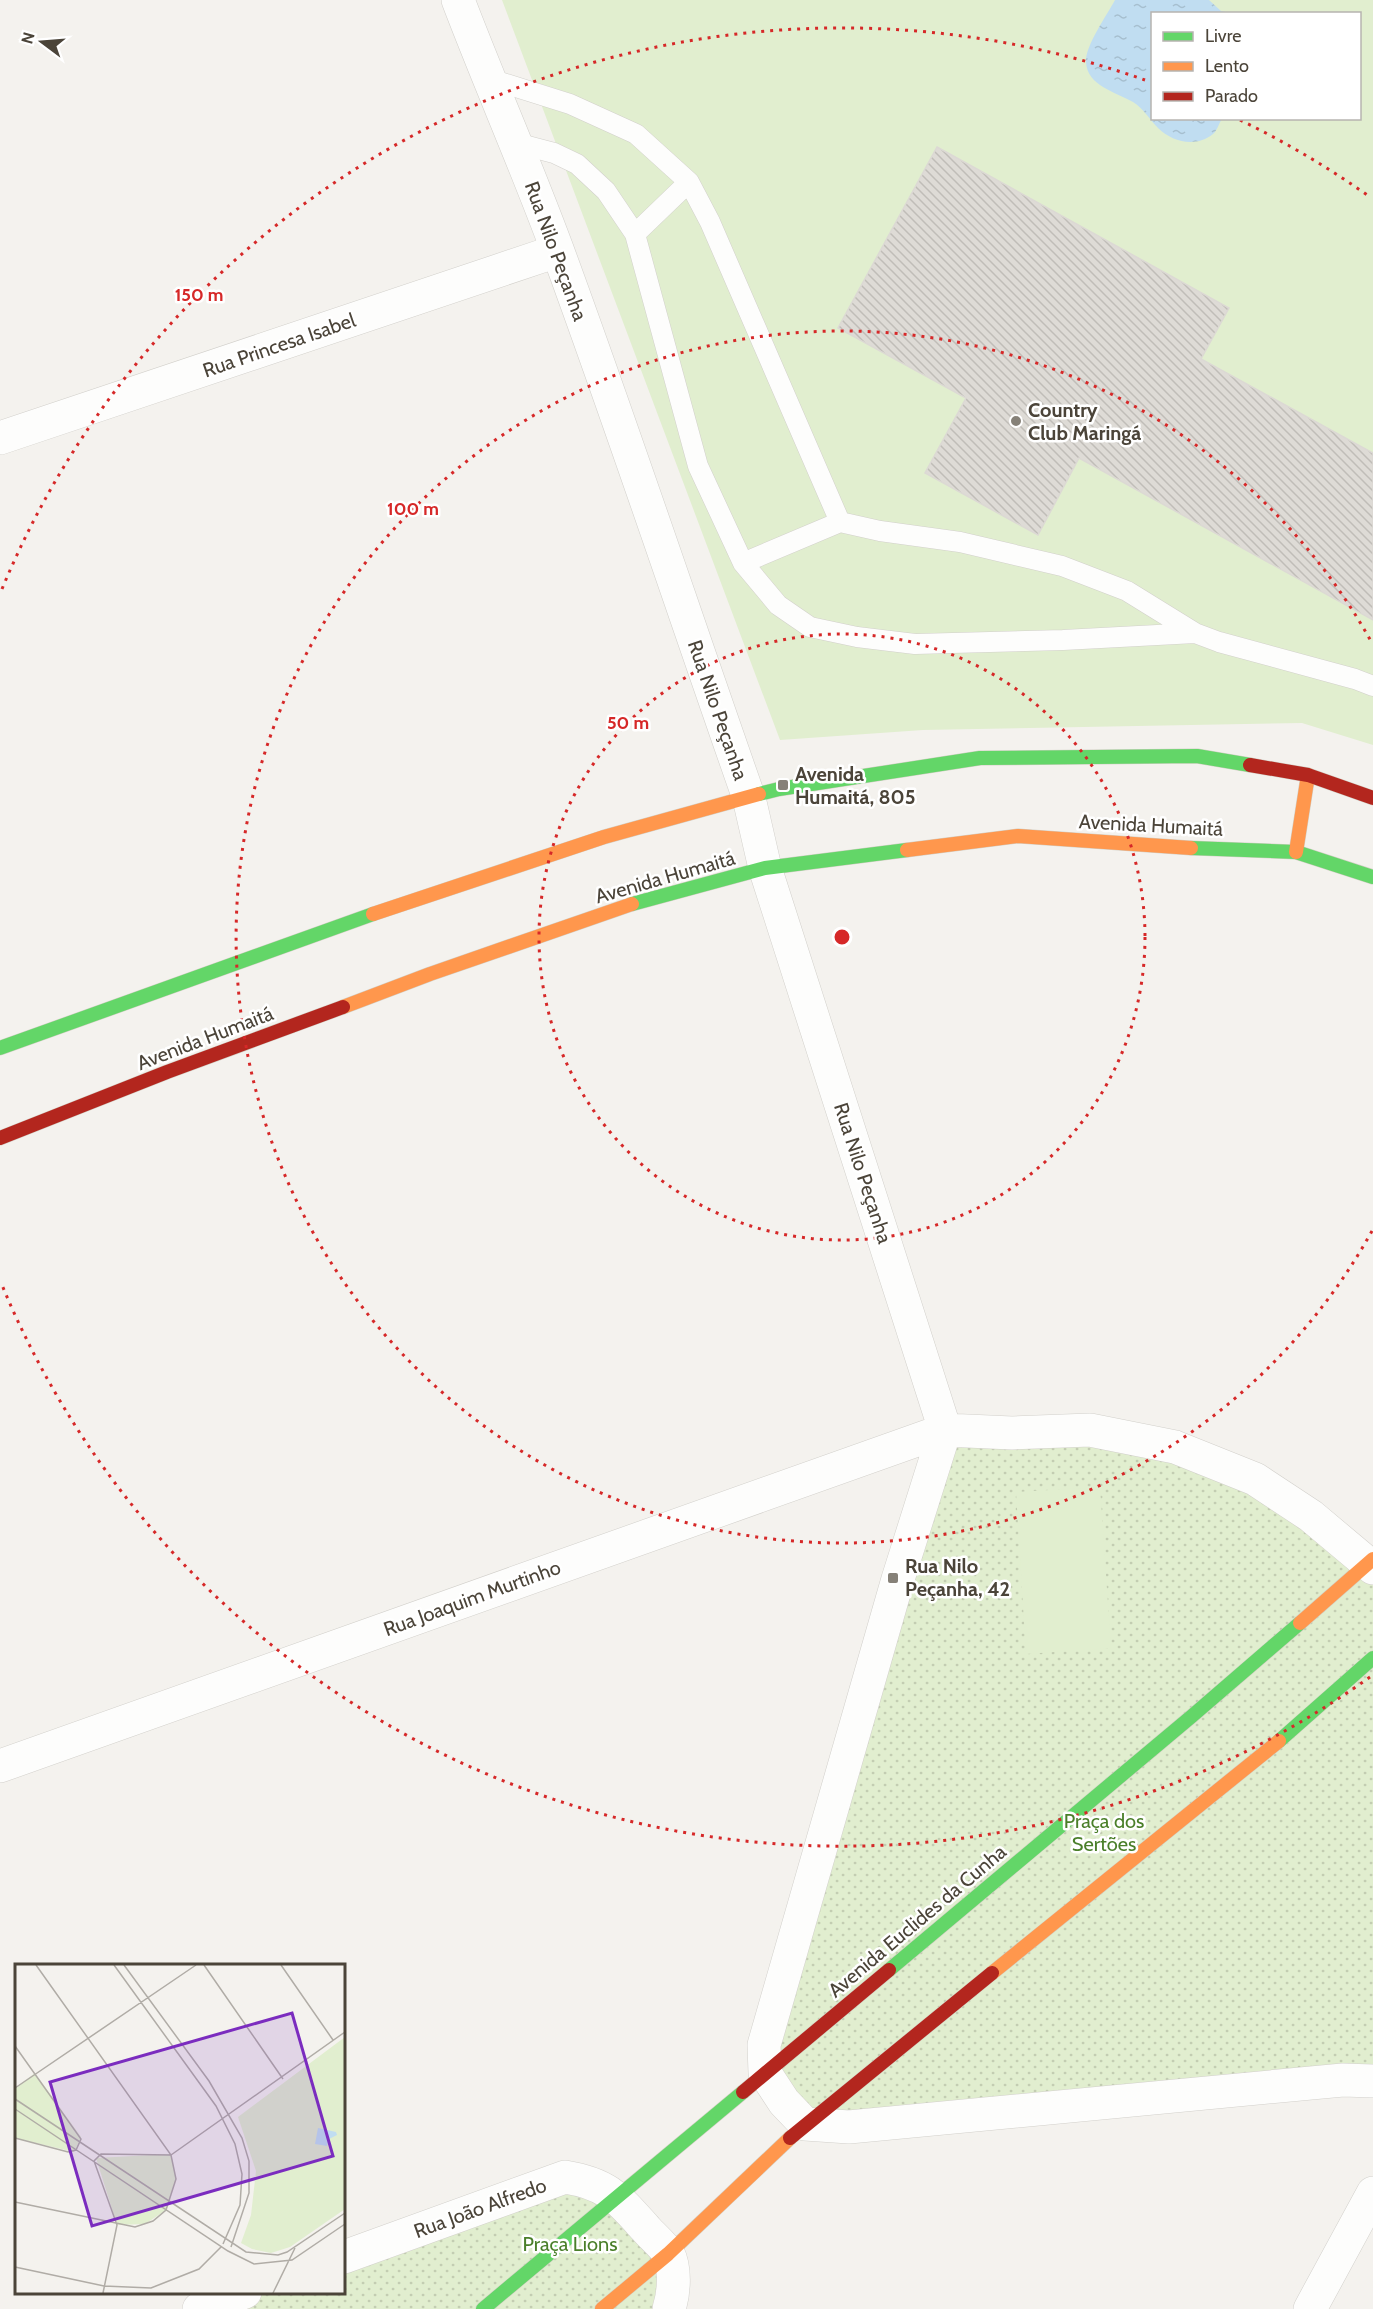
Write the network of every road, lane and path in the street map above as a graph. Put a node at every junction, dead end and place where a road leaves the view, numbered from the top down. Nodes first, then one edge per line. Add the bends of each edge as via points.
1 (458, 0) edge
2 (487, 78) junction
3 (516, 143) junction
4 (689, 182) junction
5 (634, 234) junction
6 (557, 251) junction
7 (0, 438) edge
8 (840, 522) junction
9 (743, 563) junction
10 (1195, 633) junction
11 (1373, 686) edge
12 (1308, 775) junction
13 (749, 798) junction
14 (1373, 798) edge
15 (1296, 852) junction
16 (765, 868) junction
17 (1373, 877) edge
18 (0, 1048) edge
19 (0, 1138) edge
20 (945, 1430) junction
21 (1371, 1564) edge
22 (1373, 1658) edge
23 (0, 1766) edge
24 (765, 2073) junction
25 (1373, 2080) edge
26 (804, 2124) junction
27 (1373, 2193) edge
28 (616, 2196) junction
29 (668, 2254) junction
30 (345, 2257) edge
31 (240, 2294) edge
32 (199, 2309) edge
33 (483, 2309) edge
34 (602, 2309) edge
35 (669, 2309) edge
36 (1310, 2309) edge

1 - 2 street, Rua Nilo Peçanha
2 - 3 street, Rua Nilo Peçanha
2 - 4 lane via 570,104 636,134
3 - 5 lane via 577,164 606,191
3 - 6 street, Rua Nilo Peçanha
4 - 5 lane
4 - 8 lane
5 - 9 lane via 699,466
6 - 7 street, Rua Princesa Isabel
6 - 13 street, Rua Nilo Peçanha
8 - 9 lane
8 - 10 lane via 960,542 1062,566 1127,591
9 - 10 lane via 778,605 810,627 857,637 915,644
10 - 11 lane
12 - 13 main road via 1197,756 980,758 779,789
12 - 14 main road
12 - 15 main road
13 - 16 street, Rua Nilo Peçanha
13 - 18 main road via 604,837 388,908
15 - 16 main road, Avenida Humaitá via 1018,836
15 - 17 main road, Avenida Humaitá
16 - 19 main road, Avenida Humaitá via 630,905 430,974
16 - 20 street, Rua Nilo Peçanha
20 - 21 street via 1090,1430 1174,1447 1255,1479 1311,1516
20 - 23 street, Rua Joaquim Murtinho
20 - 24 street via 767,2034
21 - 24 main road, Avenida Euclides da Cunha
22 - 26 main road via 1257,1760
24 - 26 street
24 - 28 main road, Avenida Euclides da Cunha
25 - 26 street via 849,2127
26 - 29 main road
27 - 36 street
28 - 29 street
28 - 30 street, Rua João Alfredo via 583,2180 565,2177
28 - 33 main road, Avenida Euclides da Cunha
29 - 34 main road
29 - 35 street via 673,2276
31 - 32 street

